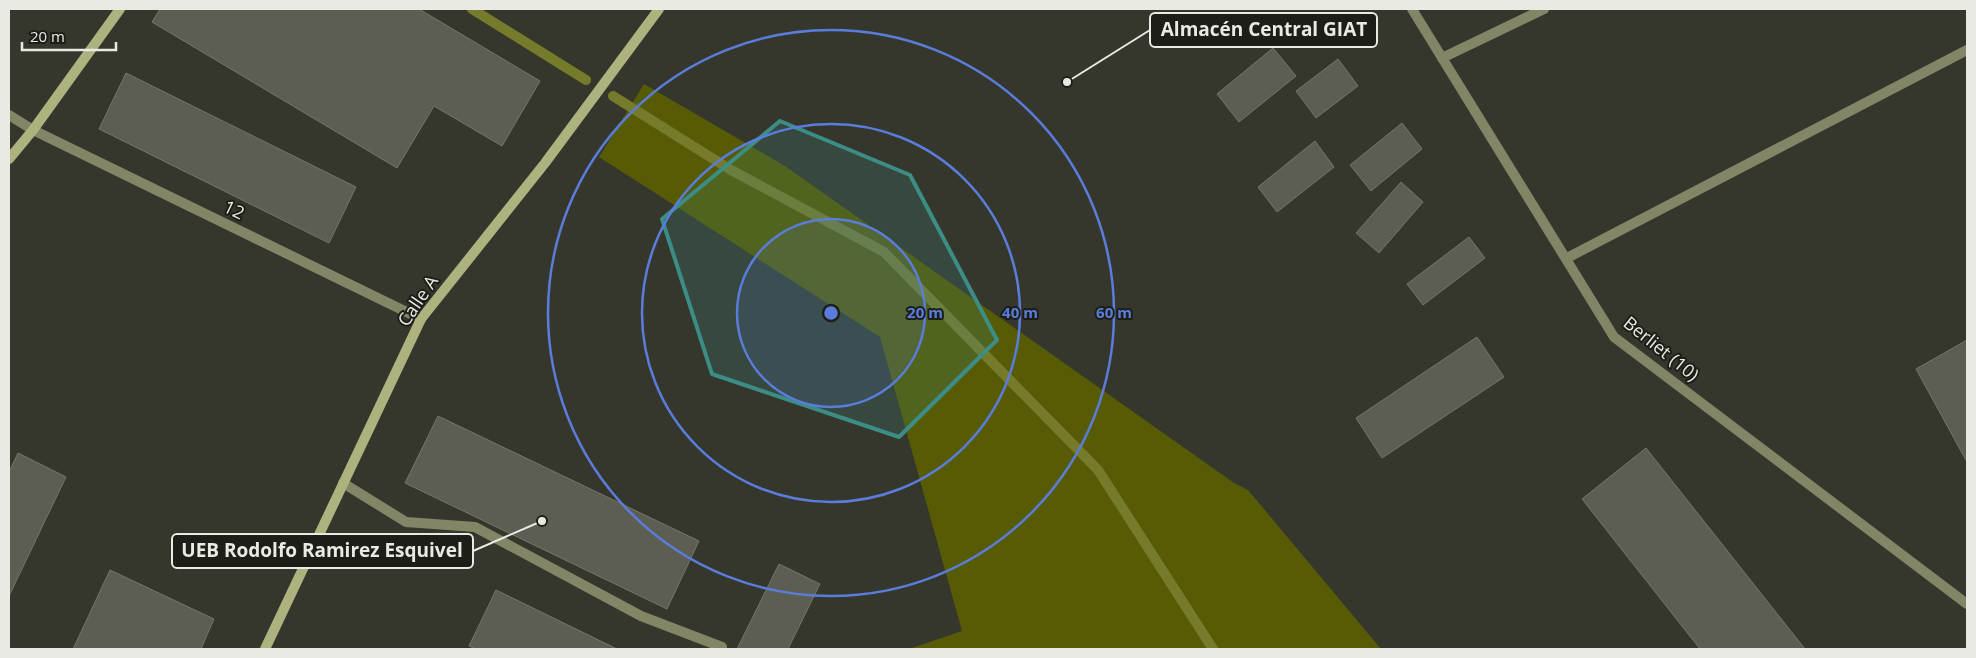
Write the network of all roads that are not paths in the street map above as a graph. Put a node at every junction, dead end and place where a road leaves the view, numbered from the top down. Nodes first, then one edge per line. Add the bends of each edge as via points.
1 (120, 9) edge
2 (659, 9) edge
3 (1412, 9) edge
4 (1544, 9) edge
5 (1967, 50) edge
6 (1442, 58) junction
7 (9, 116) edge
8 (33, 130) junction
9 (9, 159) edge
10 (1567, 258) junction
11 (421, 319) junction
12 (343, 483) junction
13 (1967, 604) edge
14 (722, 647) dead end
15 (266, 649) edge

1 - 8 street
2 - 11 street, Calle A via 545,163
3 - 6 street, Berliet (10)
4 - 6 street
5 - 10 street
6 - 10 street, Berliet (10)
7 - 8 street, 12
8 - 9 street
8 - 11 street, 12
10 - 13 street, Berliet (10) via 1614,337
11 - 12 street, Calle A
12 - 14 street via 406,522 475,527 641,616
12 - 15 street, Calle A

